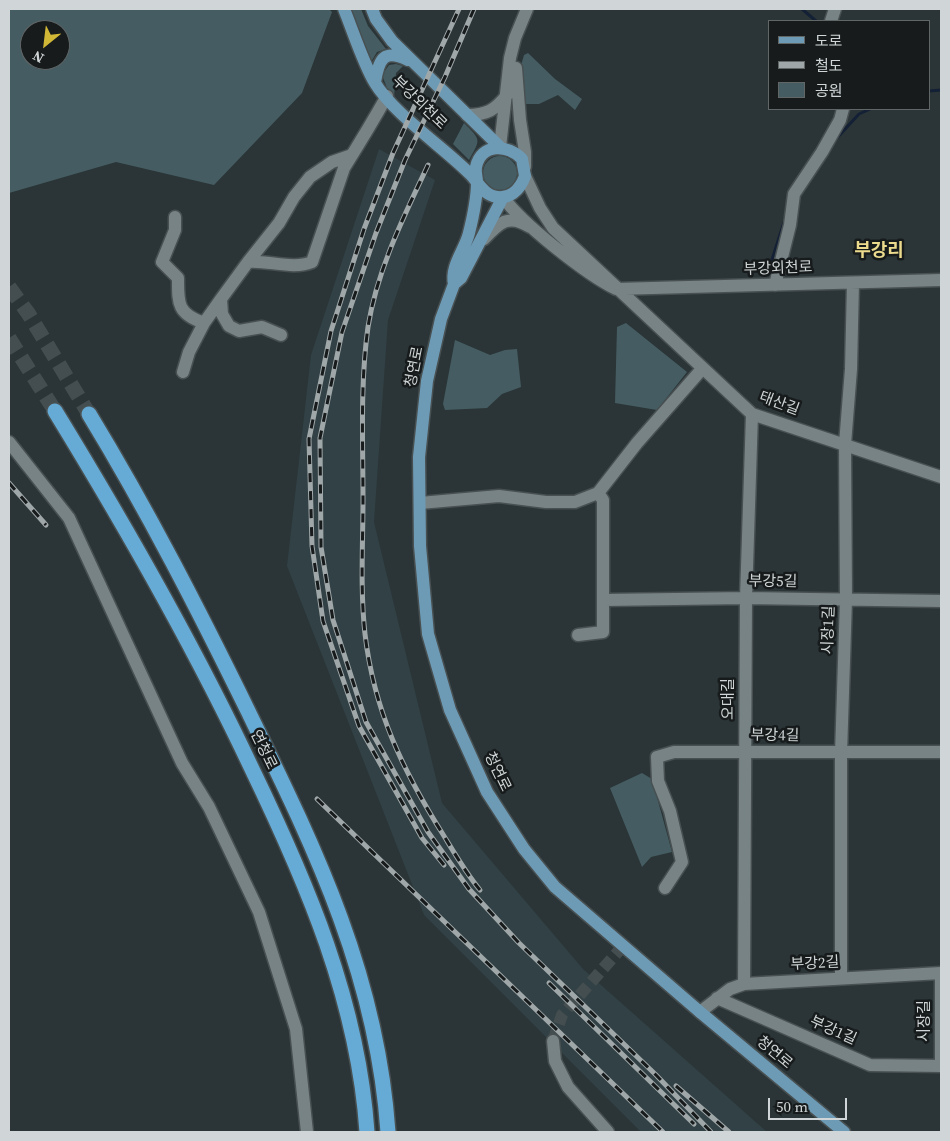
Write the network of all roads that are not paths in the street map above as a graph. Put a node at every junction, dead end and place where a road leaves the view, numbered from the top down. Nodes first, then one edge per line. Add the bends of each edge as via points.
1 (344, 9) edge
2 (372, 9) edge
3 (527, 9) edge
4 (515, 38) junction
5 (411, 61) junction
6 (375, 83) junction
7 (507, 94) junction
8 (387, 96) junction
9 (843, 110) edge
10 (467, 115) junction
11 (500, 148) junction
12 (352, 155) junction
13 (525, 172) junction
14 (477, 181) junction
15 (503, 196) junction
16 (175, 218) dead end
17 (545, 237) junction
18 (480, 242) junction
19 (248, 262) junction
20 (941, 280) edge
21 (853, 282) junction
22 (454, 284) junction
23 (775, 285) junction
24 (616, 289) junction
25 (221, 299) junction
26 (204, 323) junction
27 (280, 335) dead end
28 (702, 369) junction
29 (183, 372) dead end
30 (55, 411) tunnel mouth
31 (89, 414) tunnel mouth
32 (752, 414) junction
33 (9, 442) edge
34 (845, 444) junction
35 (941, 477) edge
36 (598, 494) junction
37 (420, 503) junction
38 (746, 598) junction
39 (846, 599) junction
40 (604, 600) junction
41 (941, 601) edge
42 (578, 635) dead end
43 (746, 751) junction
44 (941, 752) edge
45 (841, 754) junction
46 (665, 888) dead end
47 (941, 974) edge
48 (841, 978) junction
49 (744, 984) junction
50 (718, 998) junction
51 (700, 1012) junction
52 (553, 1041) tunnel mouth
53 (941, 1066) edge
54 (307, 1132) edge
55 (367, 1132) edge
56 (388, 1132) edge
57 (608, 1132) edge
58 (844, 1132) edge

1 - 6 main road, 부강외천로
2 - 5 main road, 부강외천로 via 376,20
3 - 4 street
4 - 7 street
4 - 13 street
5 - 6 main road via 397,55 384,57 378,65
5 - 10 main road, 부강외천로
6 - 8 main road, 부강외천로
7 - 10 street via 496,109 483,116
7 - 11 street
8 - 12 street
8 - 14 main road, 부강외천로
9 - 23 street via 822,152 794,194
10 - 11 main road, 부강외천로
11 - 13 main road via 516,153
11 - 14 main road via 491,149 480,159 476,166
12 - 19 street via 332,162 310,176
12 - 19 street via 344,168 312,262 305,265 264,260
13 - 15 main road via 517,191
13 - 24 street via 540,208 553,228
14 - 15 main road via 486,193
14 - 22 main road via 468,235 452,274
15 - 17 street, 부강외천로
15 - 18 main road
16 - 26 street via 175,230 162,262 178,278 179,306 194,320
17 - 18 street via 524,224 506,221 492,228
17 - 24 street, 부강외천로 via 596,279
18 - 22 main road via 462,278
19 - 25 street
20 - 21 street, 부강외천로
21 - 23 street, 부강외천로
21 - 34 street, 시장1길
22 - 37 main road, 청연로 via 427,381 419,457
23 - 24 street, 부강외천로
24 - 28 street, 태산길
25 - 26 street
25 - 27 street via 222,314 229,326 238,331 262,327
26 - 29 street
28 - 32 street, 태산길
28 - 36 street via 637,443
30 - 55 highway, 연청로 via 152,572 219,700 288,844 340,978 357,1052
31 - 56 highway, 연청로 via 173,560 311,840 362,978 378,1053
32 - 34 street, 태산길
32 - 38 street, 오대길
33 - 54 street via 69,518 182,763 209,807 259,912 296,1029
34 - 35 street, 태산길
34 - 39 street, 시장1길
36 - 37 street via 575,502 499,496
36 - 40 street via 603,500
37 - 51 main road, 청연로 via 420,546 428,634 450,710 487,792 524,849 555,887
38 - 39 street, 부강5길
38 - 40 street, 부강5길
38 - 43 street, 오대길
39 - 41 street, 부강5길
39 - 45 street, 시장1길
40 - 42 street via 604,632
43 - 45 street, 부강4길
43 - 46 street, 부강4길 via 674,752 657,757 658,781 670,811 682,862
43 - 49 street, 오대길
44 - 45 street, 부강4길
45 - 48 street, 시장1길
47 - 48 street, 부강2길
47 - 53 street, 시장길
48 - 49 street, 부강2길
49 - 50 street, 부강2길
50 - 51 street, 부강2길
50 - 53 street, 부강1길 via 870,1065
51 - 58 main road, 청연로
52 - 57 street via 555,1061 568,1087

